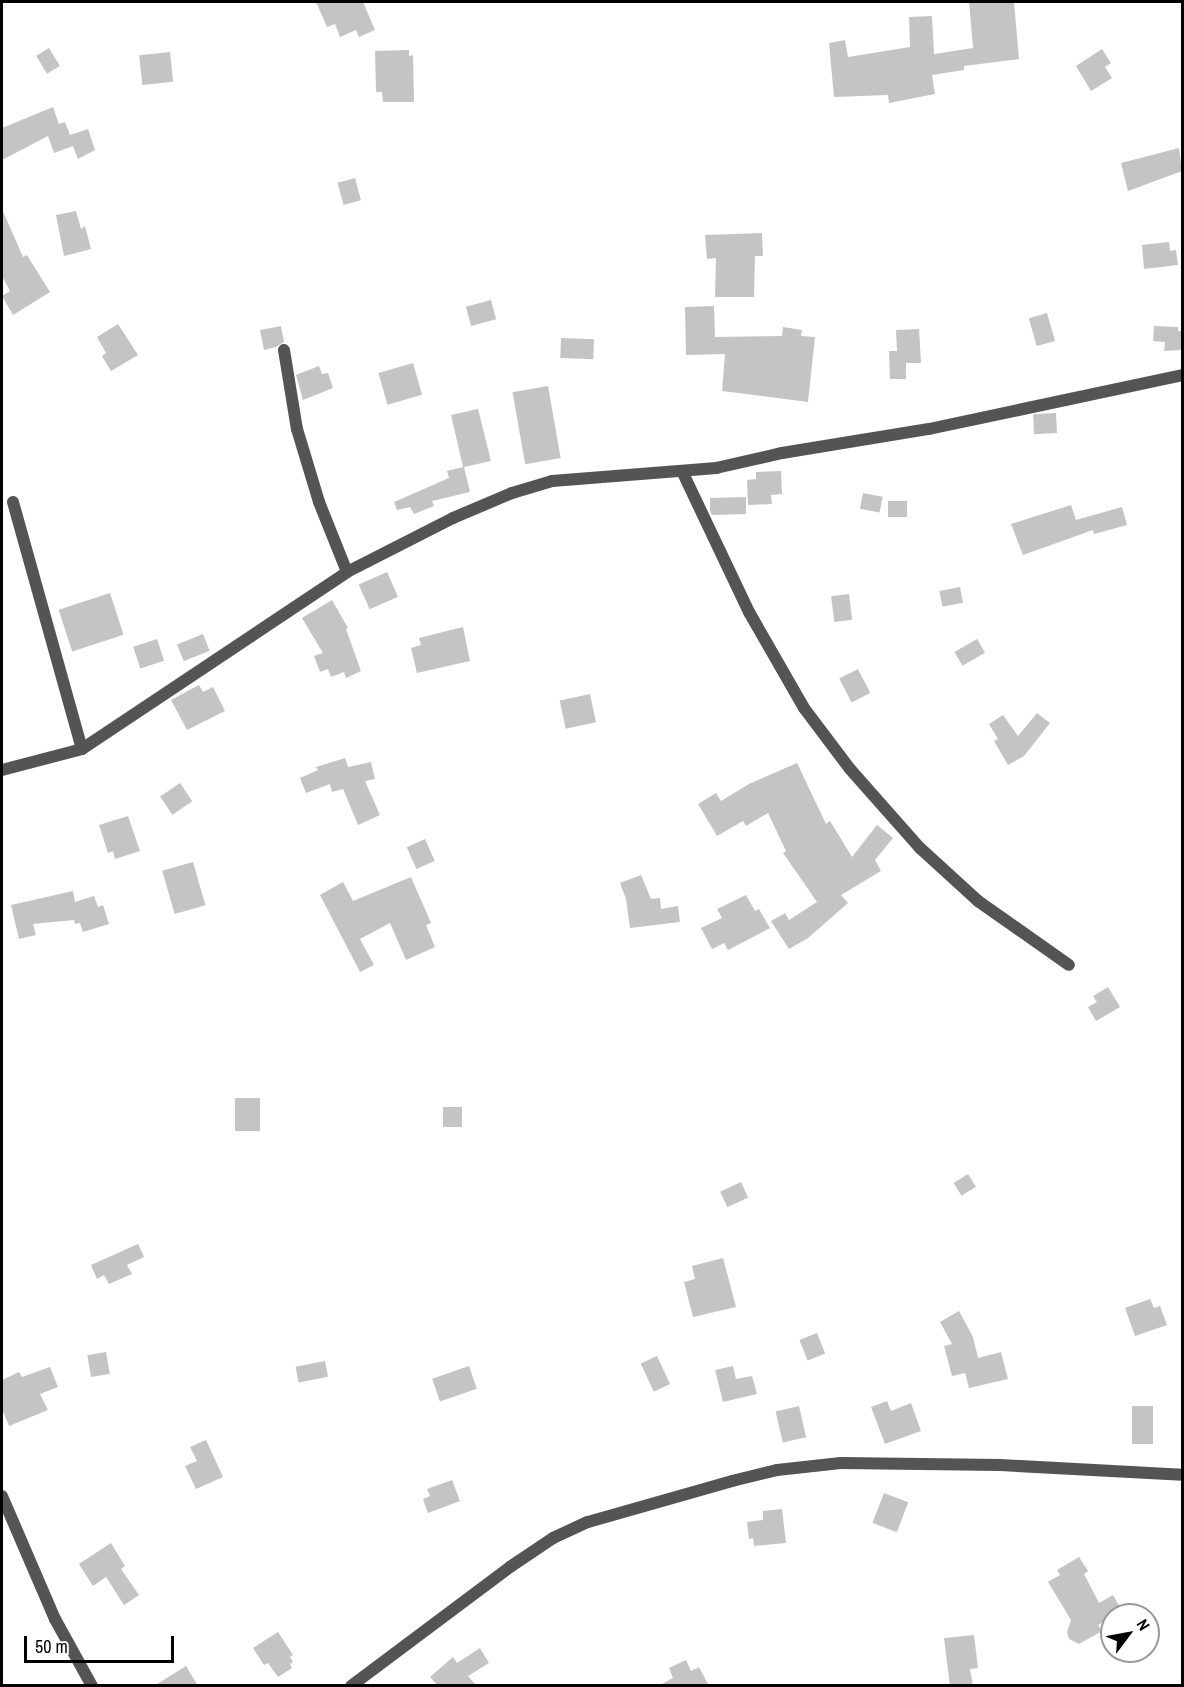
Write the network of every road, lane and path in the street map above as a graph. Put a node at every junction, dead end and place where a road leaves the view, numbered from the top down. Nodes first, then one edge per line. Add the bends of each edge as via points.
1 (285, 350) dead end
2 (1182, 375) edge
3 (682, 471) junction
4 (14, 502) dead end
5 (347, 572) junction
6 (82, 749) junction
7 (2, 770) edge
8 (1069, 965) dead end
9 (1182, 1475) edge
10 (2, 1496) edge
11 (92, 1686) edge
12 (351, 1686) edge

1 - 5 street via 297,429 319,502
2 - 3 street via 929,429
3 - 5 street via 552,481 512,493
3 - 8 street via 749,612 804,708 850,769 920,848 978,901
4 - 6 street
5 - 6 street
6 - 7 street
9 - 12 street via 1000,1465 841,1463 777,1470 732,1481 588,1522 553,1538
10 - 11 street via 55,1619

